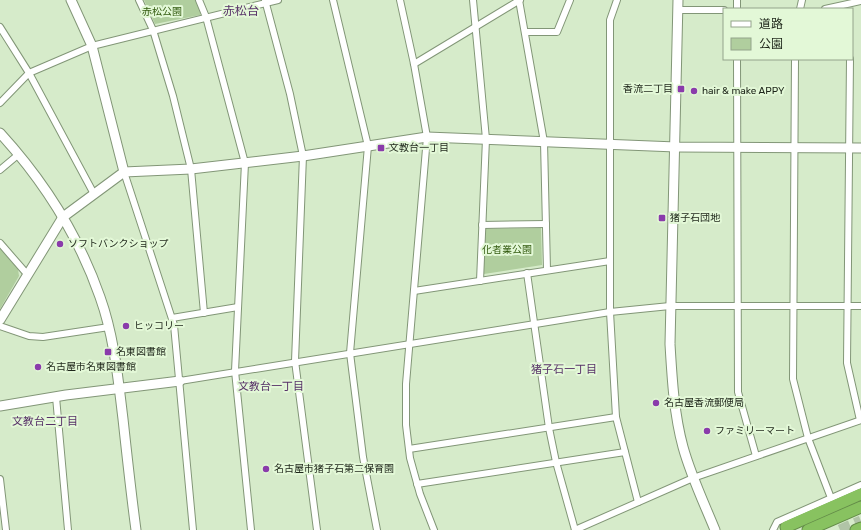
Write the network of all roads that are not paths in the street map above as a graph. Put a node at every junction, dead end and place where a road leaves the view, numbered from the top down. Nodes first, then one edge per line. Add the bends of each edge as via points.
1 (71, 0) edge
2 (140, 0) edge
3 (199, 0) edge
4 (278, 0) edge
5 (333, 0) edge
6 (400, 0) edge
7 (472, 0) edge
8 (520, 0) edge
9 (570, 0) edge
10 (617, 0) edge
11 (678, 0) edge
12 (861, 1) edge
13 (265, 2) edge
14 (851, 6) edge
15 (834, 8) edge
16 (678, 10) junction
17 (723, 10) edge
18 (206, 17) junction
19 (0, 27) edge
20 (476, 27) junction
21 (153, 30) junction
22 (525, 32) junction
23 (92, 46) junction
24 (737, 60) edge
25 (795, 60) edge
26 (850, 60) edge
27 (414, 64) junction
28 (29, 73) junction
29 (0, 103) edge
30 (0, 133) edge
31 (427, 137) junction
32 (486, 139) junction
33 (544, 142) junction
34 (609, 144) junction
35 (368, 146) junction
36 (676, 147) junction
37 (738, 148) junction
38 (794, 148) junction
39 (849, 148) junction
40 (861, 148) edge
41 (19, 154) junction
42 (303, 156) junction
43 (245, 163) junction
44 (191, 169) junction
45 (0, 170) edge
46 (124, 172) junction
47 (94, 194) junction
48 (62, 217) junction
49 (546, 224) junction
50 (482, 225) junction
51 (0, 243) edge
52 (610, 261) junction
53 (547, 270) junction
54 (527, 273) junction
55 (27, 274) junction
56 (480, 280) junction
57 (414, 291) junction
58 (670, 306) junction
59 (738, 306) junction
60 (794, 306) junction
61 (847, 306) junction
62 (861, 306) edge
63 (238, 307) junction
64 (204, 312) junction
65 (610, 312) junction
66 (172, 318) junction
67 (0, 320) edge
68 (534, 324) junction
69 (0, 326) edge
70 (109, 327) junction
71 (409, 343) junction
72 (350, 353) junction
73 (295, 361) junction
74 (235, 371) junction
75 (180, 381) junction
76 (120, 389) junction
77 (56, 397) junction
78 (0, 406) edge
79 (616, 417) junction
80 (860, 420) edge
81 (549, 428) junction
82 (808, 438) junction
83 (409, 449) junction
84 (625, 452) junction
85 (756, 456) junction
86 (556, 462) junction
87 (693, 478) junction
88 (0, 479) edge
89 (417, 484) junction
90 (861, 484) edge
91 (861, 494) edge
92 (1, 498) edge
93 (831, 498) junction
94 (638, 502) junction
95 (861, 507) edge
96 (786, 527) dead end
97 (861, 528) edge
98 (6, 530) edge
99 (68, 530) edge
100 (136, 530) edge
101 (193, 530) edge
102 (251, 530) edge
103 (317, 530) edge
104 (378, 530) edge
105 (434, 530) edge
106 (575, 530) edge
107 (715, 530) edge
108 (773, 530) edge
109 (808, 530) edge
110 (856, 530) edge

1 - 23 street
2 - 21 street
3 - 18 street
4 - 13 street
5 - 35 street
6 - 27 street
7 - 20 street
8 - 20 street
8 - 22 street
9 - 22 street via 557,32
10 - 34 street via 610,20
11 - 16 street
12 - 14 street
13 - 18 street
13 - 42 street via 290,94
14 - 15 street
16 - 17 street
16 - 36 street
18 - 21 street
18 - 43 street
19 - 28 street
20 - 27 street
20 - 32 street
21 - 23 street
21 - 44 street
22 - 33 street
23 - 28 street
23 - 46 street
24 - 37 street
25 - 38 street
26 - 39 street
27 - 31 street
28 - 29 street
28 - 47 street
30 - 41 street
31 - 32 street
31 - 35 street
31 - 57 street
32 - 33 street
32 - 50 street
33 - 34 street
33 - 49 street
34 - 36 street
34 - 52 street
35 - 42 street
35 - 72 street
36 - 37 street
36 - 58 street
37 - 38 street
37 - 59 street
38 - 39 street
38 - 60 street
39 - 40 street
39 - 61 street
41 - 45 street
41 - 48 street
42 - 43 street
42 - 73 street
43 - 44 street
43 - 63 street
44 - 46 street
44 - 64 street
46 - 47 street
46 - 66 street
47 - 48 street
48 - 55 street
48 - 70 street via 83,252
49 - 50 street
49 - 53 street
50 - 56 street
51 - 55 street
52 - 53 street
52 - 65 street
53 - 54 street
54 - 56 street
54 - 68 street
55 - 67 street
56 - 57 street
57 - 71 street
58 - 59 street
58 - 65 street
58 - 87 street via 672,383 683,445
59 - 60 street
59 - 85 street via 738,392
60 - 61 street
60 - 82 street via 793,379
61 - 62 street
61 - 80 street via 847,363
63 - 64 street
63 - 74 street
64 - 66 street
65 - 68 street
65 - 79 street
66 - 75 street
68 - 71 street
68 - 81 street
69 - 70 street via 29,336 42,337
70 - 76 street
71 - 72 street
71 - 83 street via 406,384
72 - 73 street
72 - 104 street via 363,457
73 - 74 street
73 - 103 street
74 - 75 street
74 - 102 street
75 - 76 street
75 - 101 street
76 - 77 street
76 - 100 street
77 - 78 street
77 - 99 street
79 - 81 street
79 - 84 street
80 - 82 street
81 - 83 street
81 - 86 street
82 - 85 street
82 - 93 street
83 - 89 street
84 - 86 street
84 - 94 street
85 - 87 street
86 - 89 street
86 - 106 street
87 - 94 street
87 - 107 street
88 - 92 street
89 - 105 street
90 - 93 street
91 - 96 highway
92 - 98 street
93 - 108 street via 776,522
94 - 106 street
95 - 109 highway
97 - 110 highway

